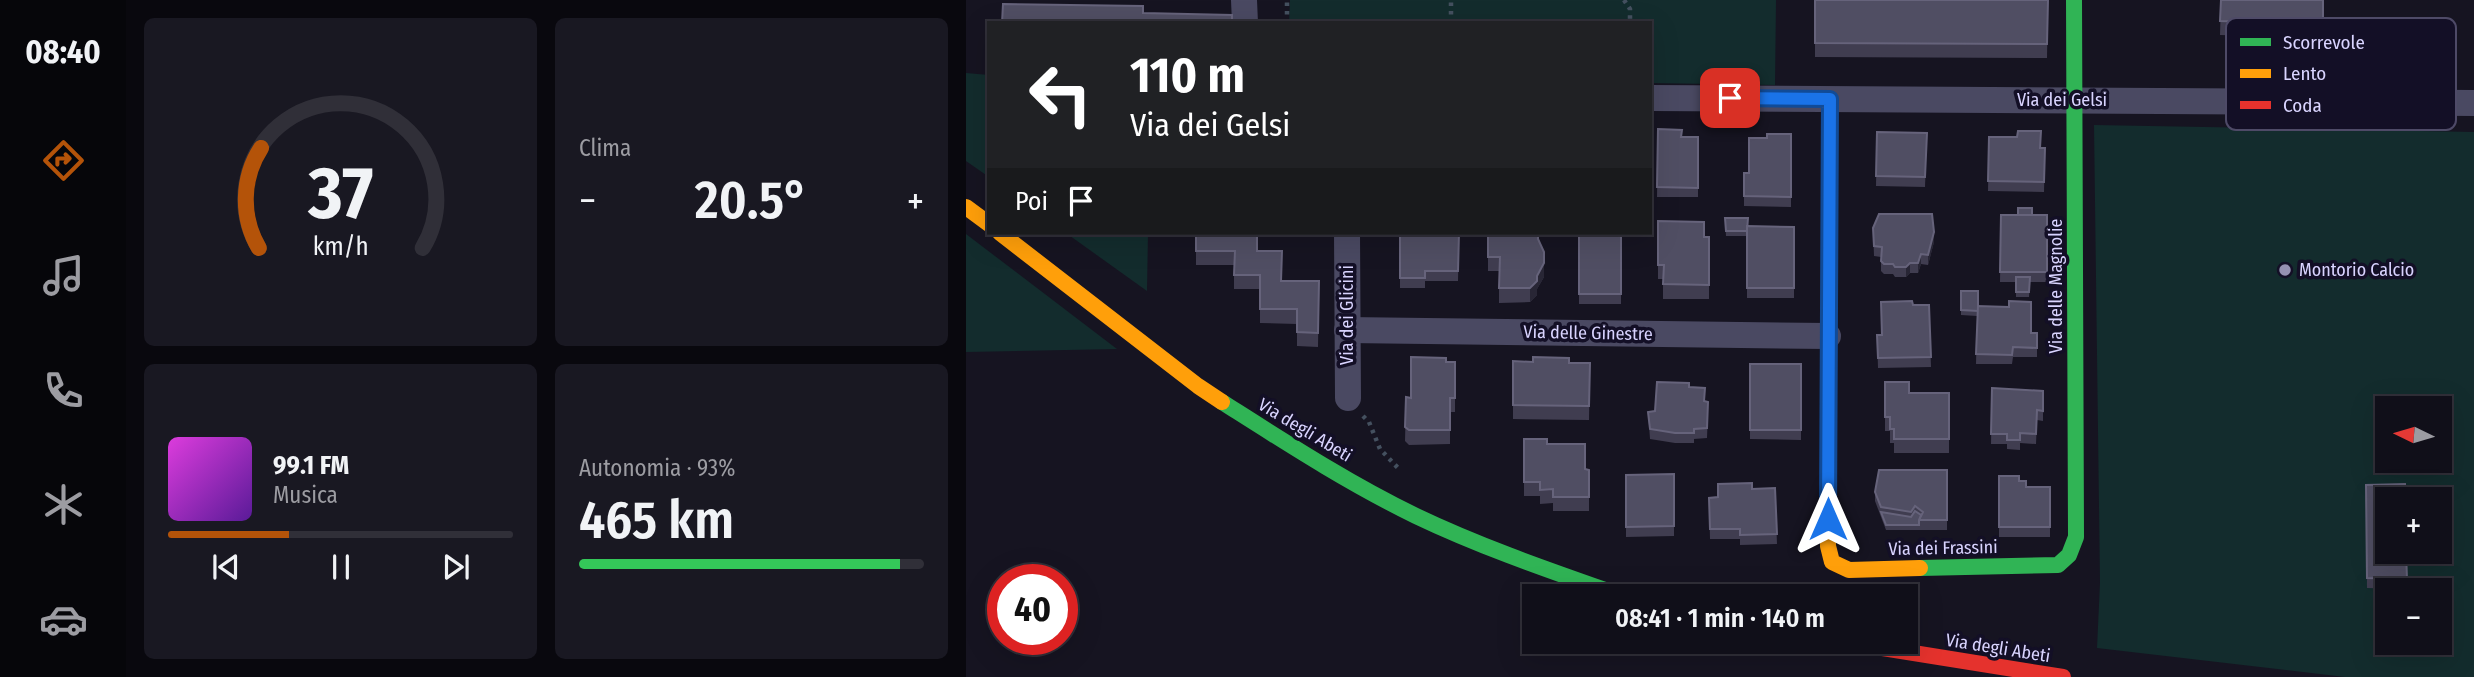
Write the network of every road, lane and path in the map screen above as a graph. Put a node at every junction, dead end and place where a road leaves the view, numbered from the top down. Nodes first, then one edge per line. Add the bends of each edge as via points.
1 (1244, 0) edge
2 (1287, 0) edge
3 (1451, 0) edge
4 (1624, 0) edge
5 (2074, 0) edge
6 (1245, 21) edge
7 (1287, 21) edge
8 (1451, 21) edge
9 (1630, 21) edge
10 (1652, 98) edge
11 (1830, 99) junction
12 (2074, 100) junction
13 (2226, 101) edge
14 (2456, 103) edge
15 (2474, 103) edge
16 (966, 207) edge
17 (987, 223) edge
18 (1002, 235) edge
19 (1347, 235) edge
20 (1347, 330) junction
21 (1828, 336) junction
22 (1348, 398) joint
23 (1402, 472) dead end
24 (2058, 565) joint
25 (1588, 584) edge
26 (1918, 654) edge
27 (2063, 677) edge

1 - 6 street
2 - 7 path
3 - 8 path
4 - 9 path
5 - 12 street, Via delle Magnolie
10 - 11 street, Via dei Gelsi
11 - 12 street, Via dei Gelsi
11 - 21 street, Via dei Frassini
12 - 13 street, Via dei Gelsi
12 - 24 street, Via delle Magnolie via 2076,537 2069,555
14 - 15 street, Via dei Gelsi
16 - 17 street
18 - 25 street, Via degli Abeti via 1198,386 1297,450 1415,515 1502,554
19 - 20 street, Via dei Glicini
20 - 21 street, Via delle Ginestre
20 - 22 street, Via dei Glicini
21 - 24 street, Via dei Frassini via 1828,545 1832,562 1849,570
22 - 23 path via 1369,422 1380,449
26 - 27 street, Via degli Abeti

